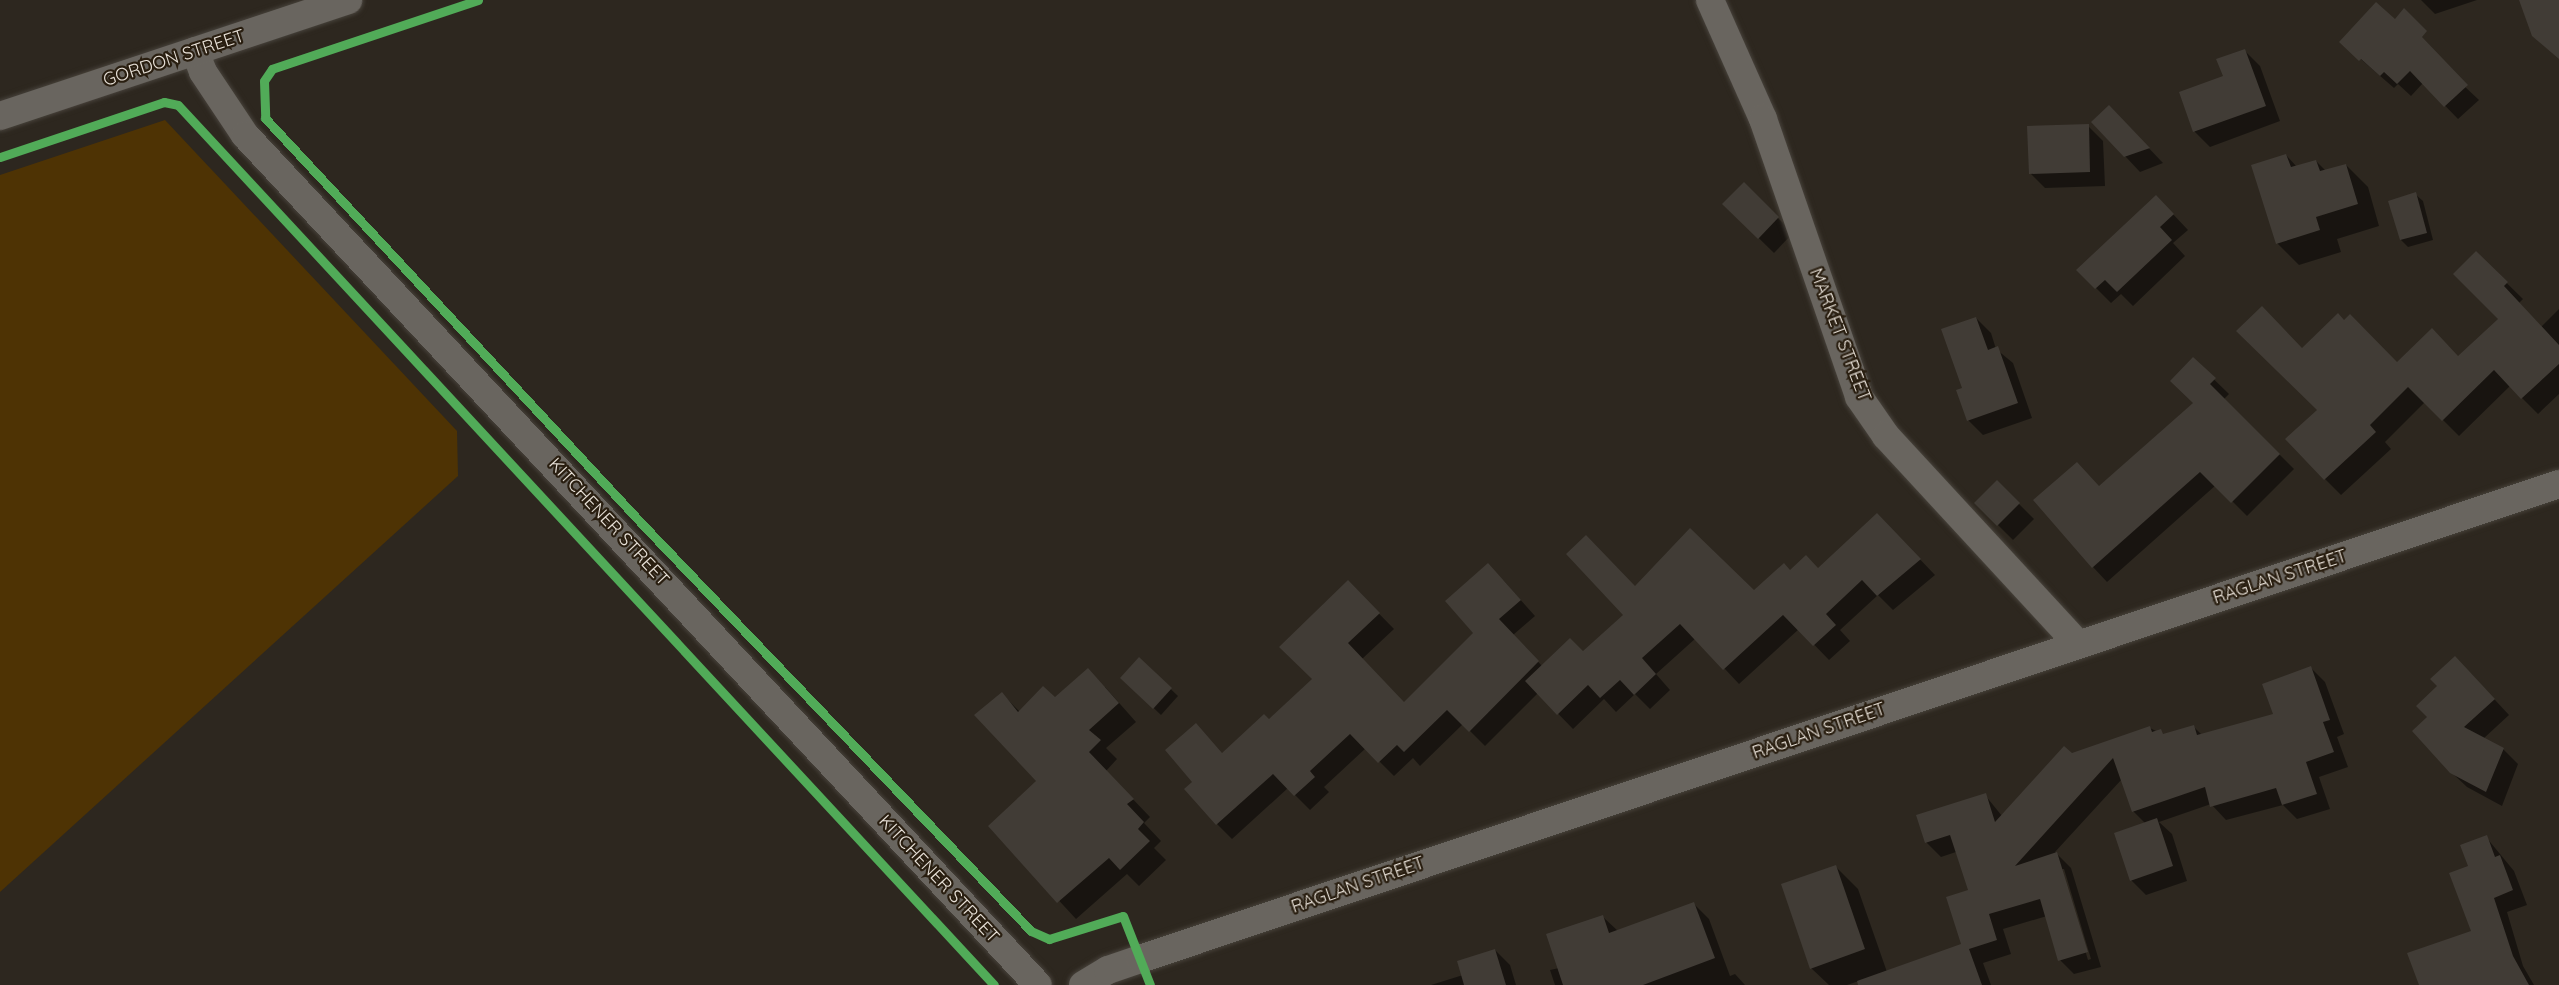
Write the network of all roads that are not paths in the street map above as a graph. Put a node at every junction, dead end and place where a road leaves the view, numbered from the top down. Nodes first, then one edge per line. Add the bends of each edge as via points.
1 (348, 0) edge
2 (1710, 0) edge
3 (195, 51) junction
4 (0, 116) edge
5 (2559, 484) edge
6 (2078, 644) junction
7 (1038, 985) edge
8 (1083, 985) edge

1 - 3 street, GORDON STREET
2 - 6 street, MARKET STREET via 1763,119 1859,397 1886,436
3 - 4 street, GORDON STREET
3 - 7 street, KITCHENER STREET via 202,72 245,135
5 - 6 street, RAGLAN STREET
6 - 8 street, RAGLAN STREET via 1129,962

